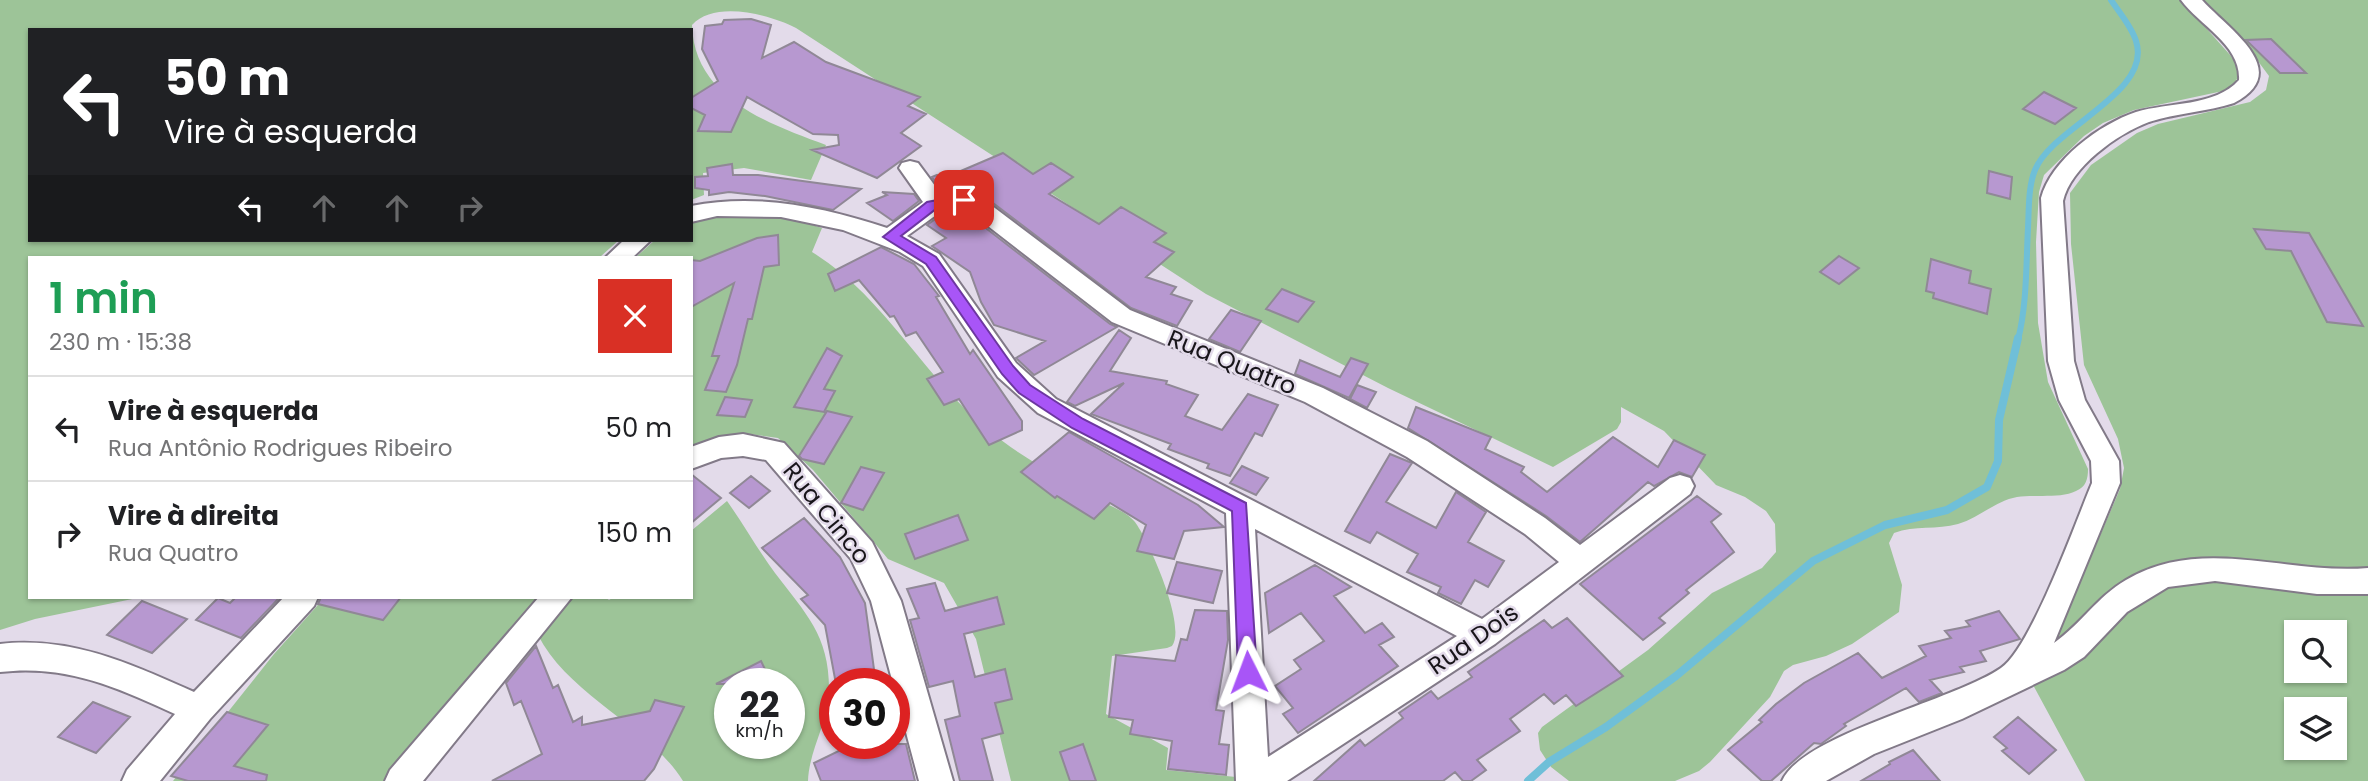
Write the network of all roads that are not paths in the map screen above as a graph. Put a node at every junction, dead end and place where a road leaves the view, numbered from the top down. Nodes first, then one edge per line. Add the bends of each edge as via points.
1 (2191, 0) edge
2 (910, 168) dead end
3 (936, 204) junction
4 (693, 214) edge
5 (890, 237) junction
6 (637, 242) edge
7 (619, 256) edge
8 (693, 457) edge
9 (1680, 486) dead end
10 (1240, 508) junction
11 (1579, 561) junction
12 (2368, 582) edge
13 (301, 599) edge
14 (555, 599) edge
15 (1484, 635) junction
16 (0, 659) edge
17 (2014, 677) junction
18 (199, 709) junction
19 (139, 781) edge
20 (402, 781) edge
21 (936, 781) edge
22 (1253, 781) edge
23 (1259, 781) edge
24 (1799, 781) edge

1 - 17 street via 2248,63 2246,89 2220,101 2132,121 2070,166 2054,188 2061,361 2072,400 2100,449 2107,472 2036,650
2 - 3 street
3 - 5 street
3 - 11 street, Rua Quatro via 971,201 1121,316 1314,395 1417,449 1535,526
4 - 5 street via 721,207 768,207
5 - 10 street via 931,260 1025,389 1077,424
6 - 7 street
8 - 21 street, Rua Cinco via 730,446 755,445 774,451 862,551 886,601
9 - 11 street, Rua Dois
10 - 15 street
10 - 22 street
11 - 15 street, Rua Dois
12 - 17 street via 2307,583 2217,571 2178,572 2148,583 2112,607 2053,661
13 - 18 street
14 - 20 street
15 - 23 street, Rua Dois
16 - 18 street via 41,655 76,659
17 - 24 street via 1960,706 1841,753
18 - 19 street

